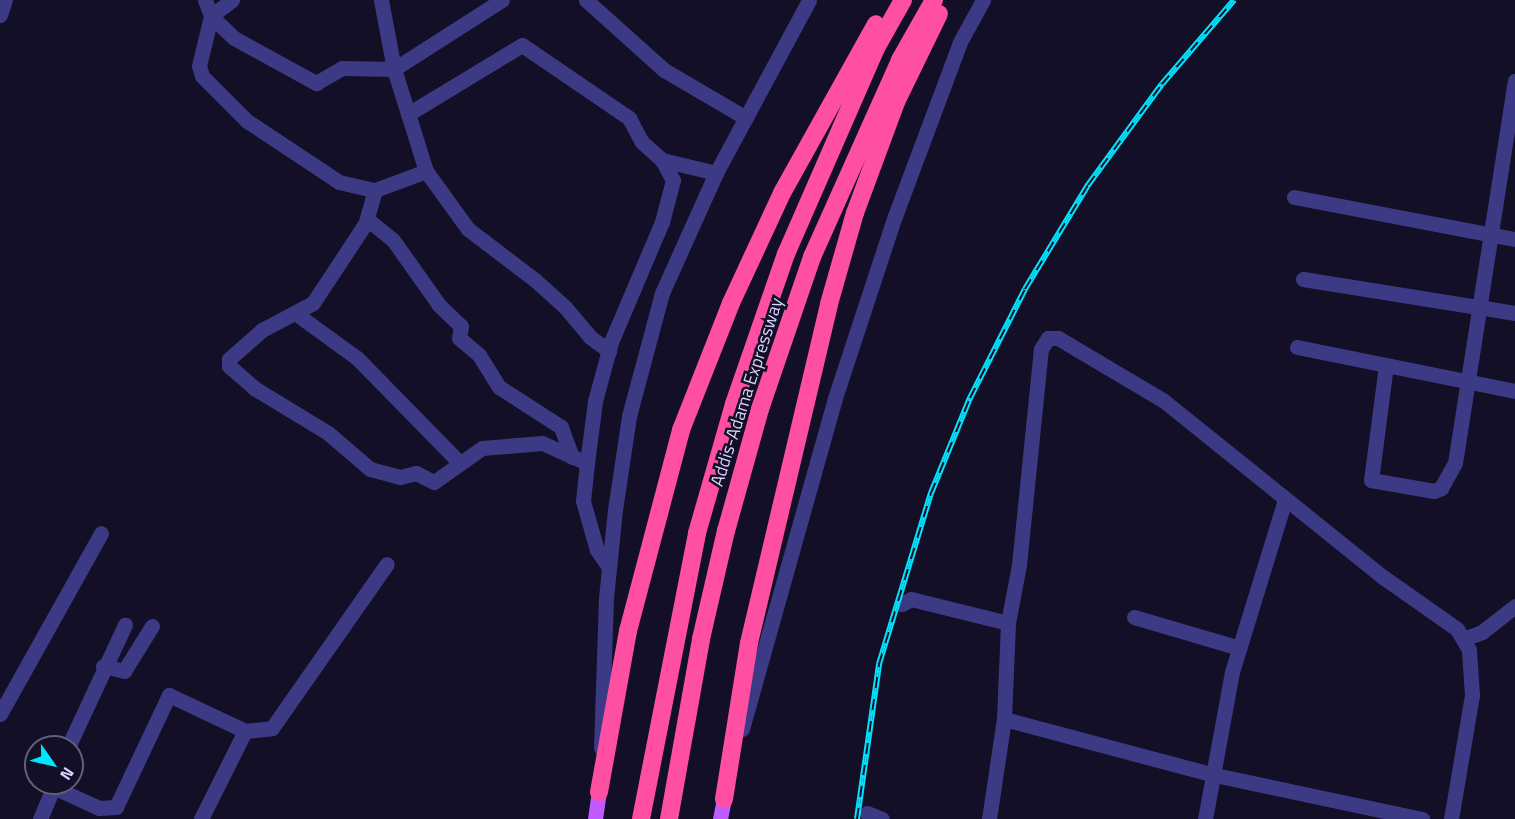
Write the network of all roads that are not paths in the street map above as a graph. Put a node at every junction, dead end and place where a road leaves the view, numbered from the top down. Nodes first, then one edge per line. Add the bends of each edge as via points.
1 (5, 0) edge
2 (205, 0) edge
3 (232, 0) edge
4 (381, 0) edge
5 (502, 0) edge
6 (586, 0) edge
7 (809, 0) edge
8 (892, 0) edge
9 (903, 0) edge
10 (934, 0) edge
11 (946, 0) edge
12 (983, 0) edge
13 (0, 15) edge
14 (211, 16) junction
15 (394, 69) junction
16 (1515, 81) edge
17 (408, 114) junction
18 (746, 118) junction
19 (662, 160) junction
20 (426, 171) junction
21 (716, 173) junction
22 (375, 190) junction
23 (1294, 197) dead end
24 (367, 219) junction
25 (1491, 236) junction
26 (1515, 239) edge
27 (1303, 279) dead end
28 (1480, 307) junction
29 (295, 313) junction
30 (1515, 313) edge
31 (1297, 347) dead end
32 (609, 351) junction
33 (1386, 365) junction
34 (1469, 382) junction
35 (1515, 391) edge
36 (580, 460) junction
37 (459, 462) junction
38 (1285, 500) junction
39 (101, 532) dead end
40 (387, 564) dead end
41 (609, 567) junction
42 (902, 604) dead end
43 (1515, 606) edge
44 (1134, 617) dead end
45 (1008, 623) junction
46 (125, 625) dead end
47 (152, 626) dead end
48 (1463, 639) junction
49 (1239, 648) junction
50 (103, 666) junction
51 (0, 714) edge
52 (1004, 718) junction
53 (246, 731) junction
54 (73, 735) edge
55 (1215, 775) junction
56 (599, 792) junction
57 (50, 795) edge
58 (74, 795) edge
59 (723, 799) junction
60 (867, 813) dead end
61 (40, 819) edge
62 (201, 819) edge
63 (595, 819) edge
64 (640, 819) edge
65 (669, 819) edge
66 (720, 819) edge
67 (882, 819) edge
68 (988, 819) edge
69 (1205, 819) edge
70 (1422, 819) edge
71 (1451, 819) edge

1 - 13 street
2 - 14 street
3 - 14 street
4 - 15 street
5 - 15 street
6 - 18 street via 664,70
7 - 18 street
8 - 56 highway via 856,56 782,193 731,303 681,430 628,631
9 - 64 highway, Addis-Adama Expressway via 876,48 786,254 734,404 695,544
10 - 65 highway, Addis-Adama Expressway via 900,60 812,257 760,409 704,628
11 - 59 highway via 896,102 855,213 829,304 749,643
12 - 59 street via 960,42 899,205 834,401
14 - 15 street via 234,38 316,83 342,68
14 - 22 street via 200,66 202,76 247,122 339,183
15 - 17 street
16 - 25 street
17 - 19 street via 522,45 628,118 642,142
17 - 20 street
18 - 21 street
19 - 21 street
19 - 32 street via 673,180 662,222
20 - 22 street
20 - 32 street via 468,229 565,307 587,335
21 - 41 street via 662,293 629,416
22 - 24 street
23 - 25 street
24 - 29 street via 313,303
24 - 36 street via 393,240 439,305 461,326 459,338 479,355 500,387 561,427
25 - 26 street
25 - 28 street
27 - 28 street
28 - 30 street
28 - 34 street
29 - 37 street via 357,358
29 - 37 street via 262,330 229,359 230,366 255,387 328,433 370,469 400,477 416,473 434,482
31 - 33 street
32 - 36 street
33 - 34 street
33 - 34 street via 1370,477 1375,482 1434,491 1441,488 1455,463
34 - 35 street
36 - 37 street via 542,443 482,448
36 - 41 street via 583,501 597,550
38 - 45 street via 1164,401 1058,338 1048,338 1041,349 1019,565
38 - 48 street via 1457,629
38 - 49 street
39 - 51 street
40 - 53 street via 272,729
41 - 56 street
42 - 45 street via 911,599
43 - 48 street via 1482,632
44 - 49 street
45 - 52 street
46 - 50 street
47 - 50 street via 124,671
48 - 71 street via 1469,650 1472,695
49 - 55 street via 1218,734
50 - 54 street
52 - 55 street
52 - 68 street
53 - 58 street via 169,694 116,807 99,808
53 - 62 street
55 - 69 street
55 - 70 street
56 - 63 main road
57 - 61 street
59 - 66 main road
60 - 67 street

